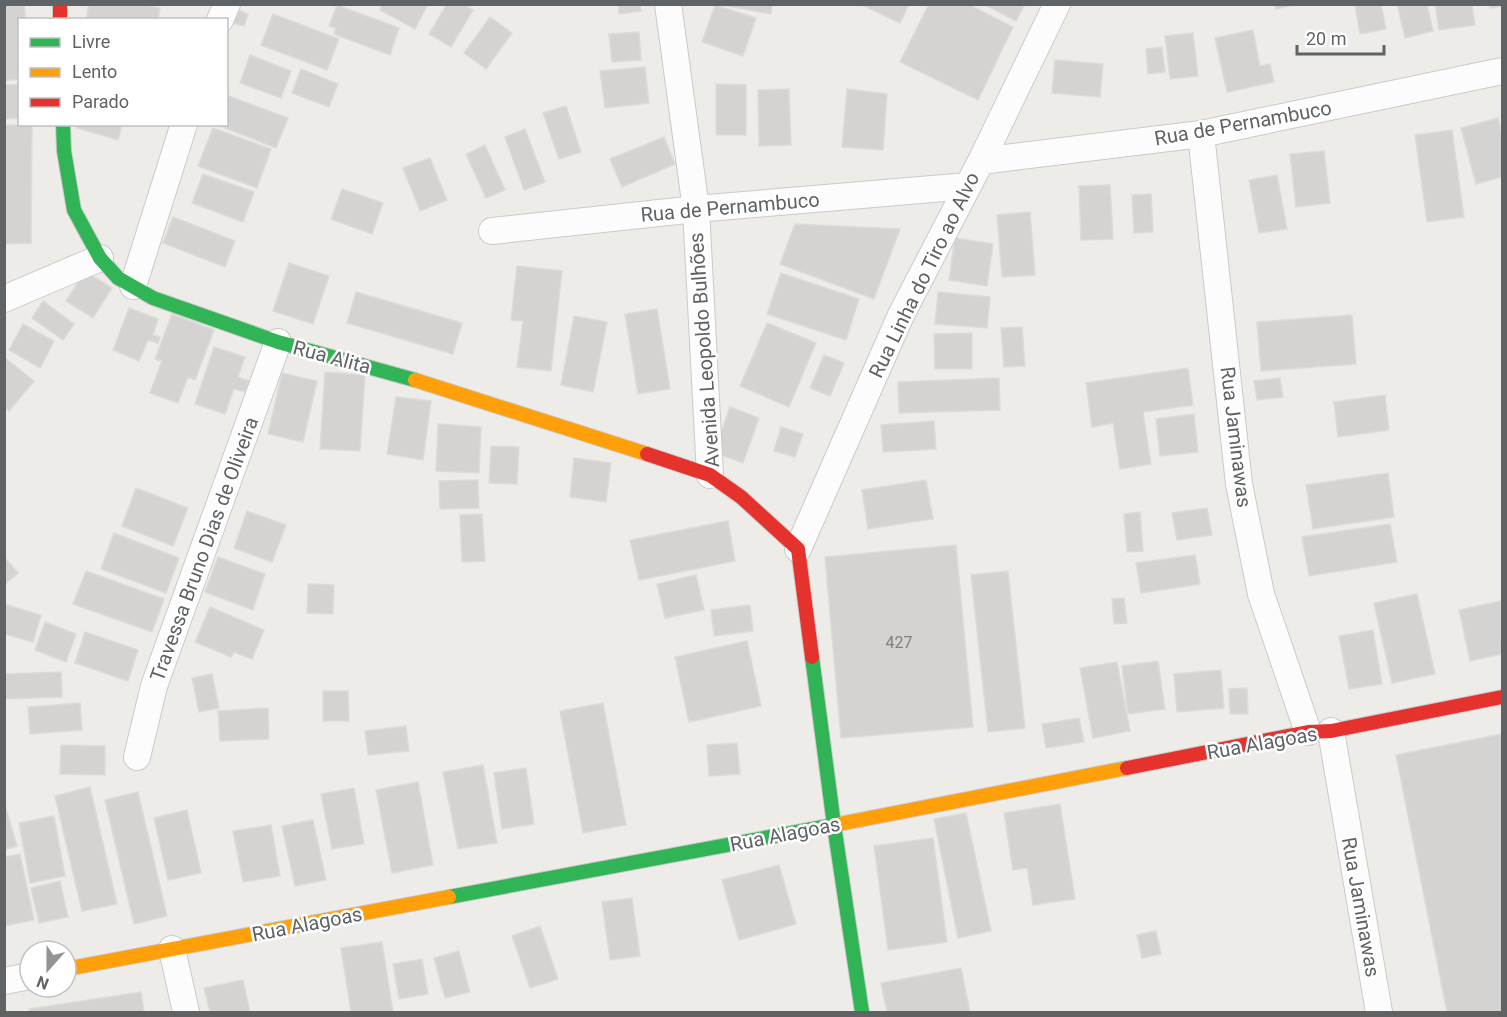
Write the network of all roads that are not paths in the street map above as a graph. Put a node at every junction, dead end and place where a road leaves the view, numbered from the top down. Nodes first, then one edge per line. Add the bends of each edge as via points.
1 (227, 4) edge
2 (668, 4) edge
3 (1057, 4) edge
4 (221, 18) edge
5 (1503, 71) edge
6 (63, 126) edge
7 (183, 126) edge
8 (1201, 134) junction
9 (981, 161) junction
10 (968, 186) junction
11 (696, 208) junction
12 (492, 231) dead end
13 (100, 258) junction
14 (133, 286) junction
15 (4, 299) edge
16 (278, 342) junction
17 (710, 475) junction
18 (798, 549) junction
19 (1503, 697) edge
20 (1319, 732) junction
21 (137, 757) dead end
22 (834, 825) junction
23 (172, 949) junction
24 (78, 967) edge
25 (186, 1012) edge
26 (862, 1012) edge
27 (1378, 1012) edge

1 - 4 street
2 - 11 street, Avenida Leopoldo Bulhões
3 - 9 street, Rua Linha do Tiro ao Alvo
5 - 8 street, Rua de Pernambuco
6 - 13 street, Rua Alita via 74,210
7 - 14 street
8 - 9 street, Rua de Pernambuco
8 - 20 street, Rua Jaminawas via 1239,484 1261,594
9 - 10 street, Rua Linha do Tiro ao Alvo
10 - 11 street, Rua de Pernambuco
10 - 18 street, Rua Linha do Tiro ao Alvo via 901,315
11 - 12 street, Rua de Pernambuco
11 - 17 street, Avenida Leopoldo Bulhões
13 - 14 street, Rua Alita via 118,278
13 - 15 street
14 - 16 street, Rua Alita via 153,298
16 - 17 street, Rua Alita via 447,389
16 - 21 street, Travessa Bruno Dias de Oliveira via 154,686
17 - 18 street, Avenida Leopoldo Bulhões via 741,497
18 - 22 street
19 - 20 street, Rua Alagoas
20 - 22 street, Rua Alagoas
20 - 27 street, Rua Jaminawas
22 - 23 street, Rua Alagoas
22 - 26 street
23 - 24 street, Rua Alagoas
23 - 25 street

